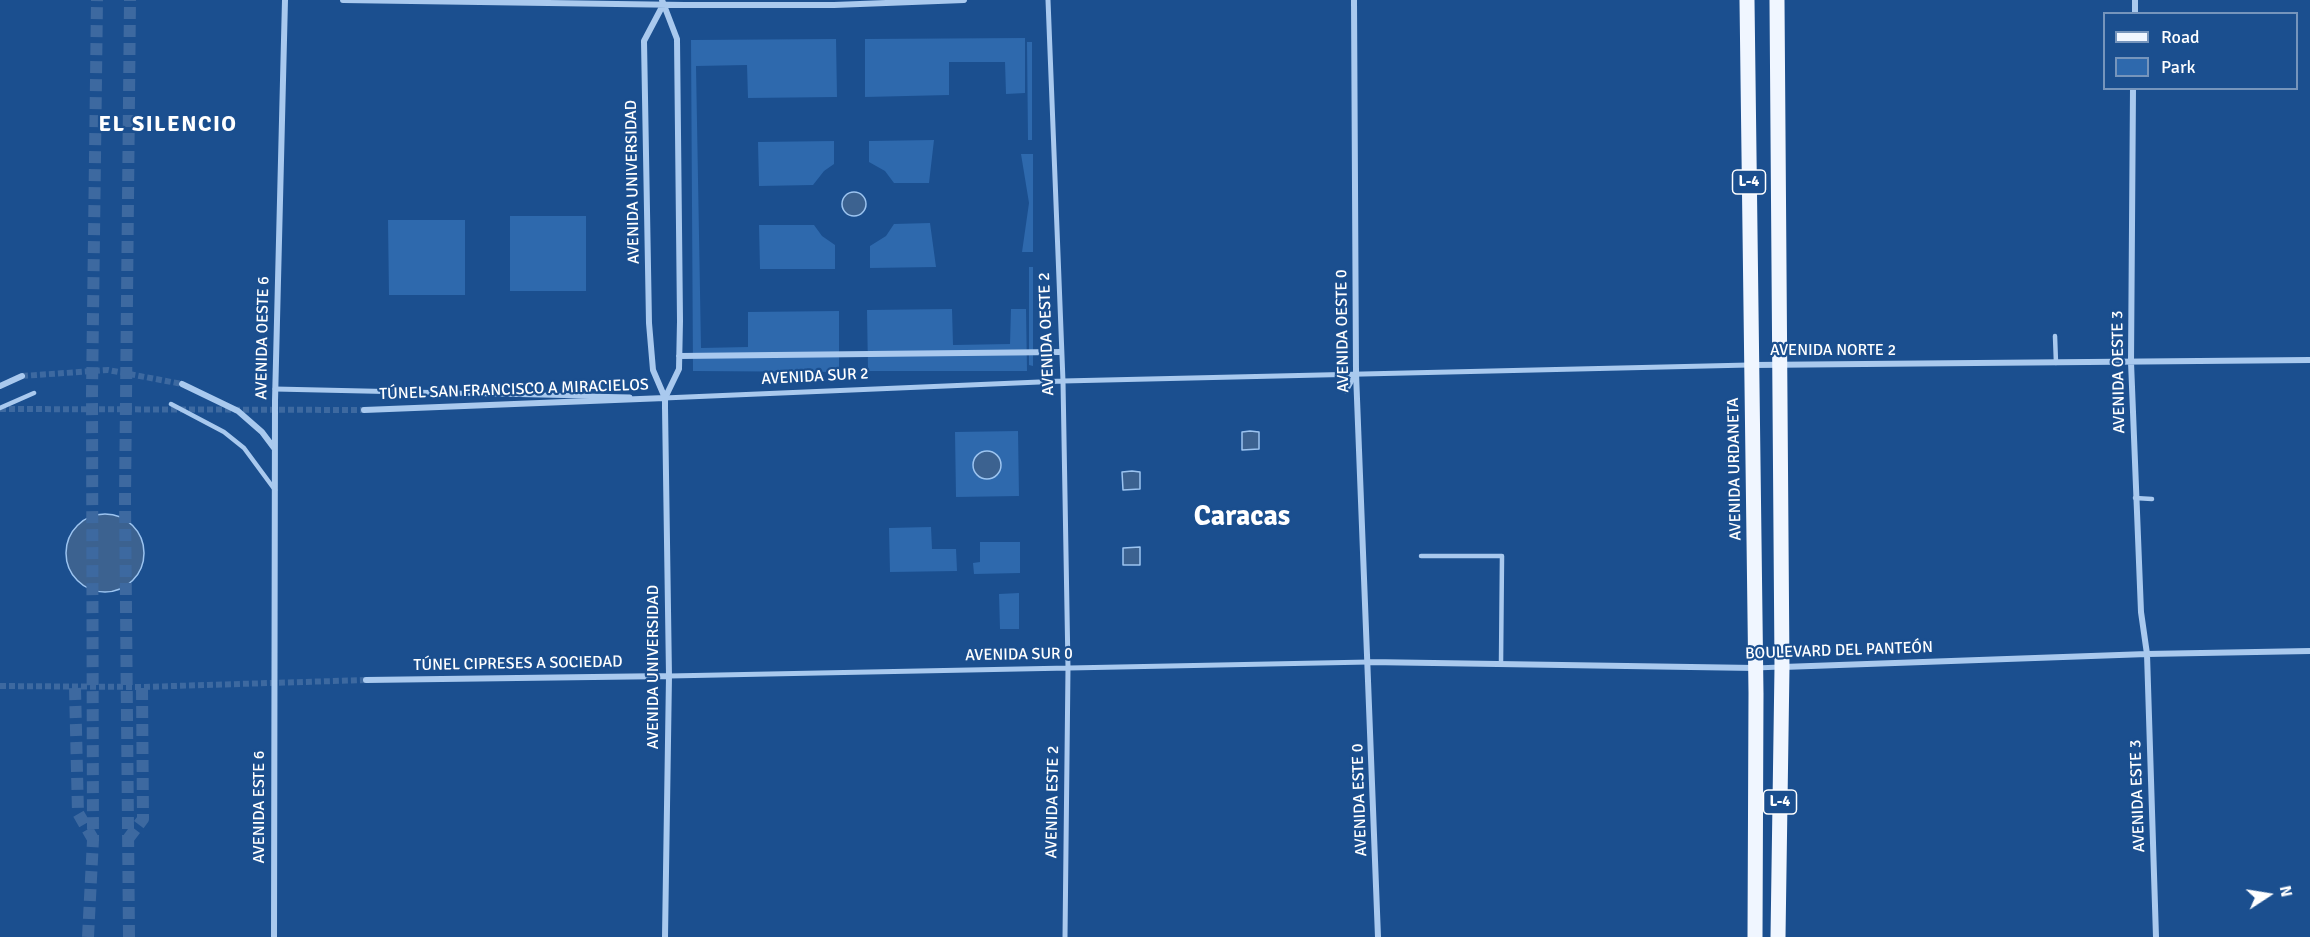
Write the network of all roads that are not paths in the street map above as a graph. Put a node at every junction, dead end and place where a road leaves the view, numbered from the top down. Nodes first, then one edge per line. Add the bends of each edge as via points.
1 (285, 0) edge
2 (343, 0) edge
3 (964, 0) edge
4 (1048, 0) edge
5 (1354, 0) edge
6 (1747, 0) edge
7 (1777, 0) edge
8 (662, 2) edge
9 (2133, 90) edge
10 (2055, 336) dead end
11 (1061, 352) junction
12 (680, 356) junction
13 (2310, 360) edge
14 (2132, 362) junction
15 (1778, 364) junction
16 (2056, 364) junction
17 (1752, 365) junction
18 (1356, 373) junction
19 (22, 376) tunnel mouth
20 (1063, 381) junction
21 (182, 384) tunnel mouth
22 (0, 386) edge
23 (275, 389) junction
24 (1346, 391) dead end
25 (34, 393) dead end
26 (665, 398) junction
27 (171, 404) dead end
28 (0, 408) edge
29 (364, 410) tunnel mouth
30 (275, 449) junction
31 (275, 490) junction
32 (2135, 498) junction
33 (2152, 498) dead end
34 (1421, 556) dead end
35 (2310, 651) edge
36 (2148, 654) junction
37 (1369, 662) junction
38 (1501, 663) junction
39 (1782, 667) junction
40 (1068, 668) junction
41 (1756, 668) junction
42 (669, 676) junction
43 (274, 677) joint
44 (366, 680) tunnel mouth
45 (274, 937) edge
46 (665, 937) edge
47 (1065, 937) edge
48 (1377, 937) edge
49 (1755, 937) edge
50 (1778, 937) edge
51 (2156, 937) edge

1 - 23 street, AVENIDA OESTE 6
2 - 8 street
3 - 8 street via 834,5
4 - 11 street, AVENIDA OESTE 2
5 - 18 street, AVENIDA OESTE 0
6 - 17 main road, AVENIDA URDANETA / L-4
7 - 15 main road, L-4
8 - 12 street, AVENIDA UNIVERSIDAD via 677,39
8 - 26 street, AVENIDA UNIVERSIDAD via 644,41 649,323 653,370
9 - 14 street, AVENIDA OESTE 3
10 - 16 lane
11 - 12 street
11 - 20 street, AVENIDA OESTE 2
12 - 26 street, AVENIDA UNIVERSIDAD via 679,369
13 - 14 street, AVENIDA NORTE 2
14 - 16 street, AVENIDA NORTE 2
14 - 32 street, AVENIDA OESTE 3
15 - 16 street, AVENIDA NORTE 2
15 - 17 street, AVENIDA NORTE 2
15 - 39 main road, L-4
17 - 18 street, AVENIDA NORTE 2
17 - 41 main road, AVENIDA URDANETA / L-4
18 - 20 street, AVENIDA SUR 2
18 - 24 street
18 - 37 street, AVENIDA OESTE 0
19 - 22 street
20 - 26 street, AVENIDA SUR 2
20 - 40 street, AVENIDA OESTE 2
21 - 30 street via 238,411
23 - 26 street, AVENIDA SUR 2
23 - 30 street, AVENIDA OESTE 6
25 - 28 lane
26 - 29 street, TÚNEL SAN FRANCISCO A MIRACIELOS
26 - 42 street, AVENIDA UNIVERSIDAD
27 - 31 lane via 224,432 244,448
30 - 31 street, AVENIDA OESTE 6
31 - 43 street, AVENIDA OESTE 6
32 - 33 lane
32 - 36 street, AVENIDA OESTE 3 via 2141,612
34 - 38 lane via 1502,556
35 - 36 street, BOULEVARD DEL PANTEÓN
36 - 39 street, BOULEVARD DEL PANTEÓN
36 - 51 street, AVENIDA ESTE 3
37 - 38 street, BOULEVARD DEL PANTEÓN
37 - 40 street, AVENIDA SUR 0
37 - 48 street, AVENIDA ESTE 0
38 - 41 street, BOULEVARD DEL PANTEÓN
39 - 41 street, BOULEVARD DEL PANTEÓN
39 - 50 main road, L-4
40 - 42 street, AVENIDA SUR 0
40 - 47 street, AVENIDA ESTE 2
41 - 49 main road, AVENIDA URDANETA / L-4
42 - 44 street, TÚNEL CIPRESES A SOCIEDAD
42 - 46 street, AVENIDA UNIVERSIDAD
43 - 45 street, AVENIDA ESTE 6

